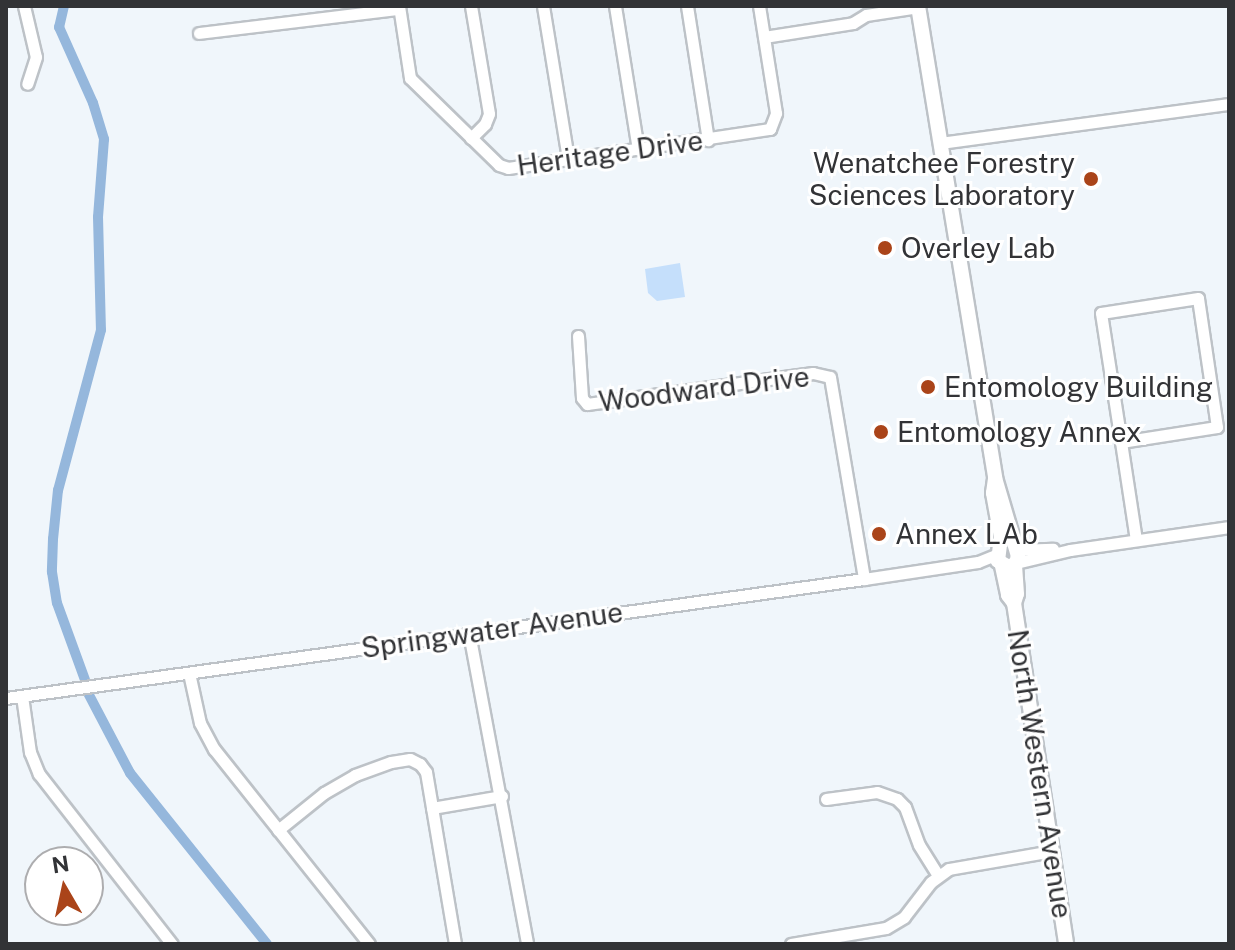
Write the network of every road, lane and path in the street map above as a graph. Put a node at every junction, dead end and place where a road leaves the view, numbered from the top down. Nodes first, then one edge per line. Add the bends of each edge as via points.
1 (24, 6) edge
2 (471, 6) edge
3 (543, 6) edge
4 (615, 6) edge
5 (687, 6) edge
6 (759, 6) edge
7 (918, 6) edge
8 (399, 8) edge
9 (362, 10) edge
10 (865, 10) edge
11 (199, 33) dead end
12 (764, 37) junction
13 (27, 84) dead end
14 (1229, 104) edge
15 (471, 138) junction
16 (708, 140) junction
17 (940, 143) junction
18 (638, 149) junction
19 (568, 159) junction
20 (578, 336) dead end
21 (1121, 442) junction
22 (1229, 527) edge
23 (1136, 540) junction
24 (1008, 558) junction
25 (864, 579) junction
26 (469, 633) junction
27 (189, 673) junction
28 (22, 696) junction
29 (6, 698) edge
30 (502, 796) junction
31 (826, 799) dead end
32 (432, 808) junction
33 (278, 830) junction
34 (1052, 851) junction
35 (938, 875) junction
36 (172, 944) edge
37 (369, 944) edge
38 (455, 944) edge
39 (527, 944) edge
40 (791, 944) edge
41 (1066, 944) edge

1 - 13 street via 36,57
2 - 15 street via 489,114
3 - 19 street
4 - 18 street
5 - 16 street
6 - 12 street
7 - 10 street
7 - 17 main road, North Western Avenue
8 - 9 street
8 - 15 street, Heritage Drive via 410,78
9 - 11 street
10 - 12 street via 853,23
12 - 16 street, Heritage Drive via 774,126
14 - 17 street
15 - 19 street, Heritage Drive via 506,168
16 - 18 street, Heritage Drive
17 - 24 main road, North Western Avenue via 995,478 993,493
18 - 19 street, Heritage Drive
20 - 25 street, Woodward Drive via 582,398 587,404 813,373 830,377
21 - 21 street via 1101,313 1198,298 1217,427
21 - 23 street
22 - 23 street, Springwater Avenue
23 - 24 street, Springwater Avenue
24 - 25 street, Springwater Avenue
24 - 34 main road, North Western Avenue
25 - 26 street, Springwater Avenue
26 - 27 street, Springwater Avenue
26 - 30 street
27 - 28 street, Springwater Avenue
27 - 33 street via 207,738
28 - 29 street, Springwater Avenue
28 - 36 street via 30,752 39,774
30 - 32 street
30 - 39 street
31 - 35 street via 877,792 897,799
32 - 33 street via 426,772 410,759 334,787
32 - 38 street
33 - 37 street
34 - 35 street via 961,866
34 - 41 main road, North Western Avenue
35 - 40 street via 904,917 886,928

